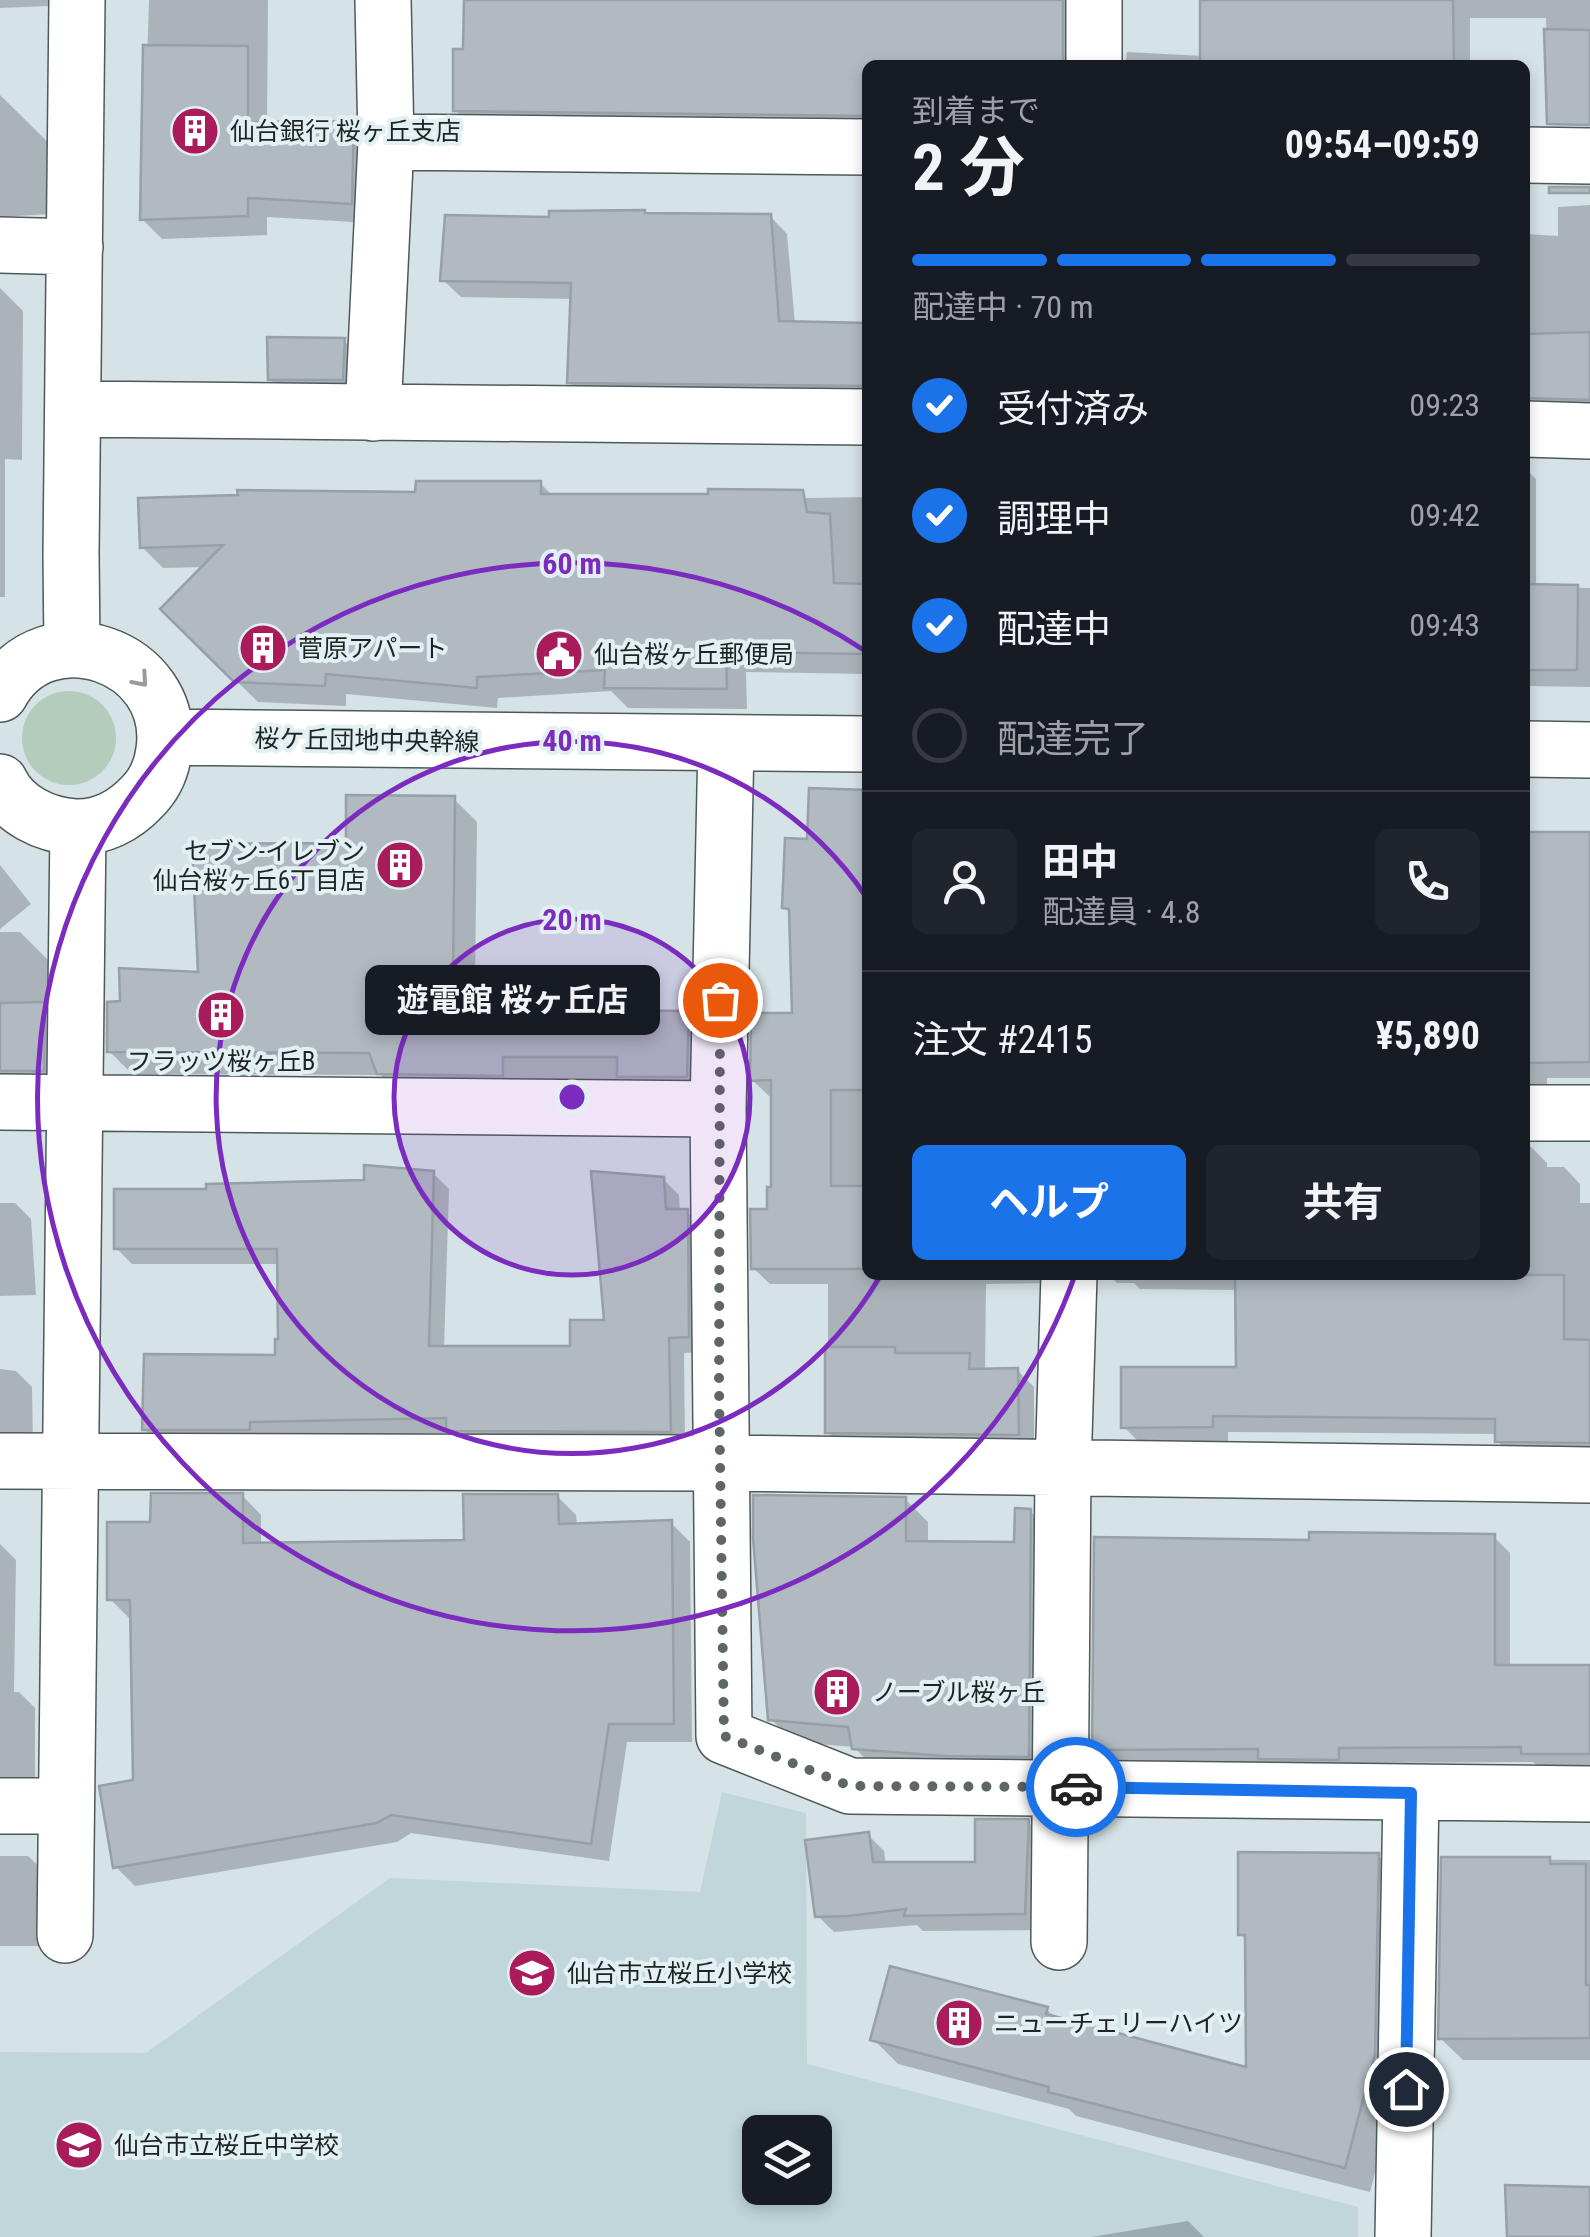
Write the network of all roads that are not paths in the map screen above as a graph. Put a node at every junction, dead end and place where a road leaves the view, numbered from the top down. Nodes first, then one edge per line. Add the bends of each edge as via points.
1 (78, 0) edge
2 (383, 0) edge
3 (1094, 0) edge
4 (1094, 60) edge
5 (386, 142) junction
6 (862, 147) edge
7 (1530, 155) edge
8 (1590, 156) edge
9 (0, 245) edge
10 (75, 247) junction
11 (74, 409) junction
12 (372, 414) junction
13 (862, 416) edge
14 (1530, 430) edge
15 (1590, 431) edge
16 (72, 649) junction
17 (0, 694) edge
18 (166, 737) junction
19 (726, 743) junction
20 (862, 744) edge
21 (1530, 749) edge
22 (1590, 750) edge
23 (0, 782) edge
24 (78, 827) junction
25 (0, 1102) edge
26 (74, 1102) junction
27 (718, 1110) junction
28 (1530, 1113) edge
29 (1590, 1113) edge
30 (1069, 1280) edge
31 (0, 1460) edge
32 (70, 1461) junction
33 (720, 1463) junction
34 (1063, 1469) junction
35 (1590, 1475) edge
36 (1063, 1786) junction
37 (1411, 1793) junction
38 (1590, 1794) edge
39 (0, 1806) edge
40 (66, 1806) junction
41 (65, 1935) dead end
42 (1059, 1942) dead end
43 (1403, 2237) edge

1 - 10 street
2 - 5 street
3 - 4 street
5 - 6 street
5 - 12 street
7 - 8 street
9 - 10 street
10 - 11 street
11 - 12 street
11 - 16 street
12 - 13 street
14 - 15 street
16 - 17 street via 22,667
16 -> 18 street via 100,652 148,684
18 - 19 street, 桜ケ丘団地中央幹線
18 - 24 street via 150,790 105,823
19 - 20 street, 桜ケ丘団地中央幹線
19 - 27 street
21 - 22 street
23 - 24 street via 23,810
24 - 26 street
25 - 26 street
26 - 27 street
26 - 32 street
27 - 33 street
28 - 29 street
30 - 34 street
31 - 32 street
32 - 33 street
32 - 40 street
33 - 34 street
33 - 36 street via 724,1736 850,1786
34 - 35 street
34 - 36 street
36 - 37 street
36 - 42 street
37 - 38 street
37 - 43 street
39 - 40 street
40 - 41 street

